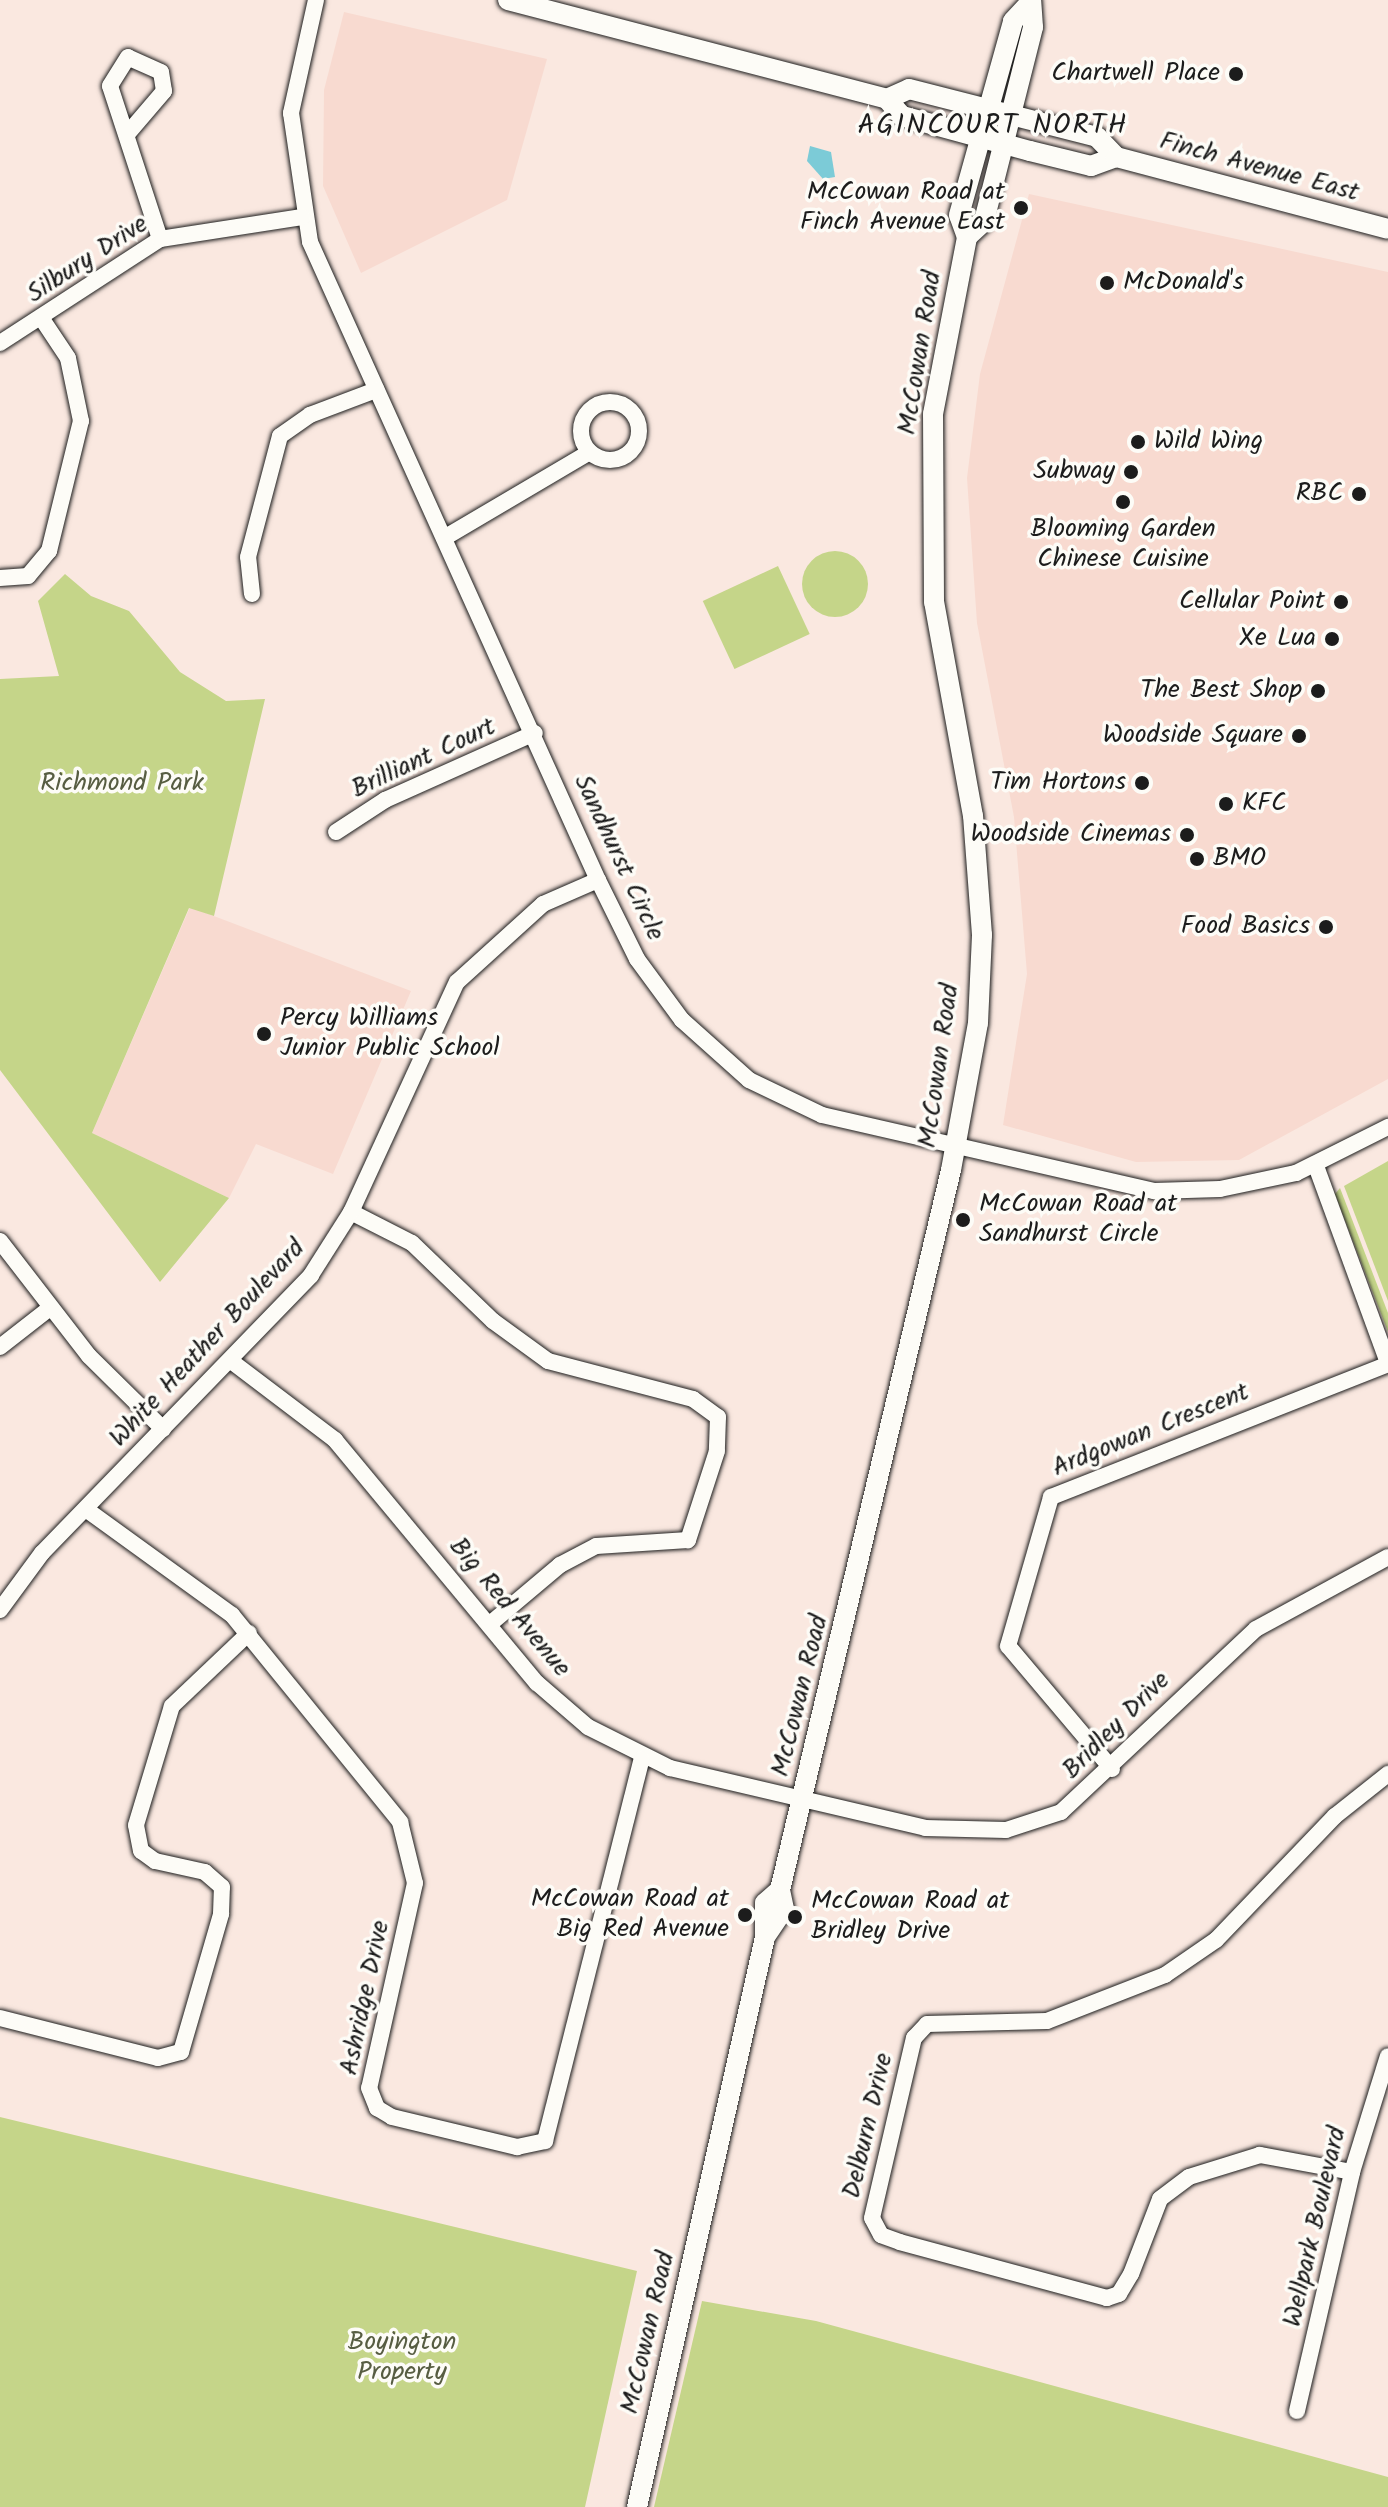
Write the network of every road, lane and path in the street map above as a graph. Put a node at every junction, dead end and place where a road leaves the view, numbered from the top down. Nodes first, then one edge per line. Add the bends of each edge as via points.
1 (316, 0) edge
2 (508, 0) edge
3 (1031, 1) edge
4 (887, 99) junction
5 (987, 110) junction
6 (1011, 116) junction
7 (129, 132) dead end
8 (980, 138) junction
9 (1004, 144) junction
10 (1116, 157) junction
11 (302, 217) junction
12 (1388, 229) edge
13 (967, 237) junction
14 (160, 239) junction
15 (42, 319) junction
16 (0, 343) edge
17 (376, 390) junction
18 (590, 452) dead end
19 (444, 538) junction
20 (0, 578) edge
21 (252, 594) dead end
22 (535, 733) junction
23 (336, 832) dead end
24 (598, 880) junction
25 (1388, 1127) edge
26 (956, 1147) junction
27 (1316, 1166) junction
28 (351, 1212) junction
29 (0, 1241) edge
30 (50, 1308) junction
31 (0, 1347) edge
32 (231, 1361) junction
33 (1388, 1364) edge
34 (163, 1429) junction
35 (87, 1510) junction
36 (1388, 1557) edge
37 (0, 1610) edge
38 (490, 1624) junction
39 (249, 1633) junction
40 (642, 1759) junction
41 (1112, 1769) junction
42 (1388, 1774) edge
43 (802, 1799) junction
44 (0, 2018) edge
45 (1388, 2056) edge
46 (1352, 2172) junction
47 (1297, 2411) dead end
48 (637, 2507) edge

1 - 11 street, Sandhurst Circle via 291,113
2 - 4 main road, Finch Avenue East
3 - 5 main road, McCowan Road via 1013,21
3 - 6 main road, McCowan Road via 1033,27
4 - 5 main road, Finch Avenue East via 909,89
4 - 8 main road, Finch Avenue East via 902,116
5 - 6 main road, Finch Avenue East
5 - 8 main road, McCowan Road
6 - 9 main road, McCowan Road
6 - 10 main road, Finch Avenue East via 1097,137
7 - 14 street
8 - 9 main road, Finch Avenue East
8 - 13 main road, McCowan Road via 959,215
9 - 10 main road, Finch Avenue East via 1091,166
9 - 13 main road, McCowan Road via 984,221
10 - 12 main road, Finch Avenue East
11 - 14 street, Silbury Drive
11 - 17 street, Sandhurst Circle
13 - 26 main road, McCowan Road via 933,414 929,485 934,602 973,816 982,935 978,1023
14 - 15 street, Silbury Drive
15 - 16 street, Silbury Drive
15 - 20 street via 68,358 81,421 49,551 28,576
17 - 19 street, Sandhurst Circle
17 - 21 street via 310,415 280,436 248,557
18 - 19 street
19 - 22 street, Sandhurst Circle
22 - 23 street, Brilliant Court via 385,800
22 - 24 street, Sandhurst Circle
24 - 26 street, Sandhurst Circle via 657,989 749,1080 822,1115
24 - 28 street, White Heather Boulevard via 543,904 457,982
25 - 27 street, Sandhurst Circle
26 - 27 street, Sandhurst Circle via 1154,1191 1256,1183
26 - 43 main road, McCowan Road
27 - 33 street
28 - 32 street, White Heather Boulevard via 311,1275
28 - 38 street via 434,1260 493,1321 548,1361 693,1399 718,1417 717,1451 688,1540 596,1546 560,1565
29 - 30 street
30 - 31 street
30 - 34 street
32 - 34 street, White Heather Boulevard
32 - 38 street, Big Red Avenue via 335,1440
33 - 41 street, Ardgowan Crescent via 1051,1497 1008,1646
34 - 35 street, White Heather Boulevard
35 - 37 street, White Heather Boulevard via 42,1553
35 - 39 street, Ashridge Drive
36 - 41 street, Bridley Drive via 1256,1629
38 - 40 street, Big Red Avenue via 559,1705
39 - 40 street, Ashridge Drive via 377,1788 410,1850 411,1909 369,2088 377,2108 392,2117 517,2147 535,2147 552,2132
39 - 44 street via 172,1706 136,1825 141,1851 155,1861 205,1872 222,1887 221,1914 181,2052 158,2058
40 - 43 street, Big Red Avenue
41 - 43 street, Bridley Drive via 1061,1812 1006,1830 925,1828
42 - 46 street, Delburn Drive via 1335,1816 1216,1940 1165,1975 1047,2021 927,2024 914,2038 872,2218 881,2235 900,2242 1107,2298 1119,2294 1131,2274 1160,2199 1189,2177 1260,2155
43 - 48 main road, McCowan Road via 780,1890 765,1903 765,1937
45 - 46 street, Wellpark Boulevard
46 - 47 street, Wellpark Boulevard

